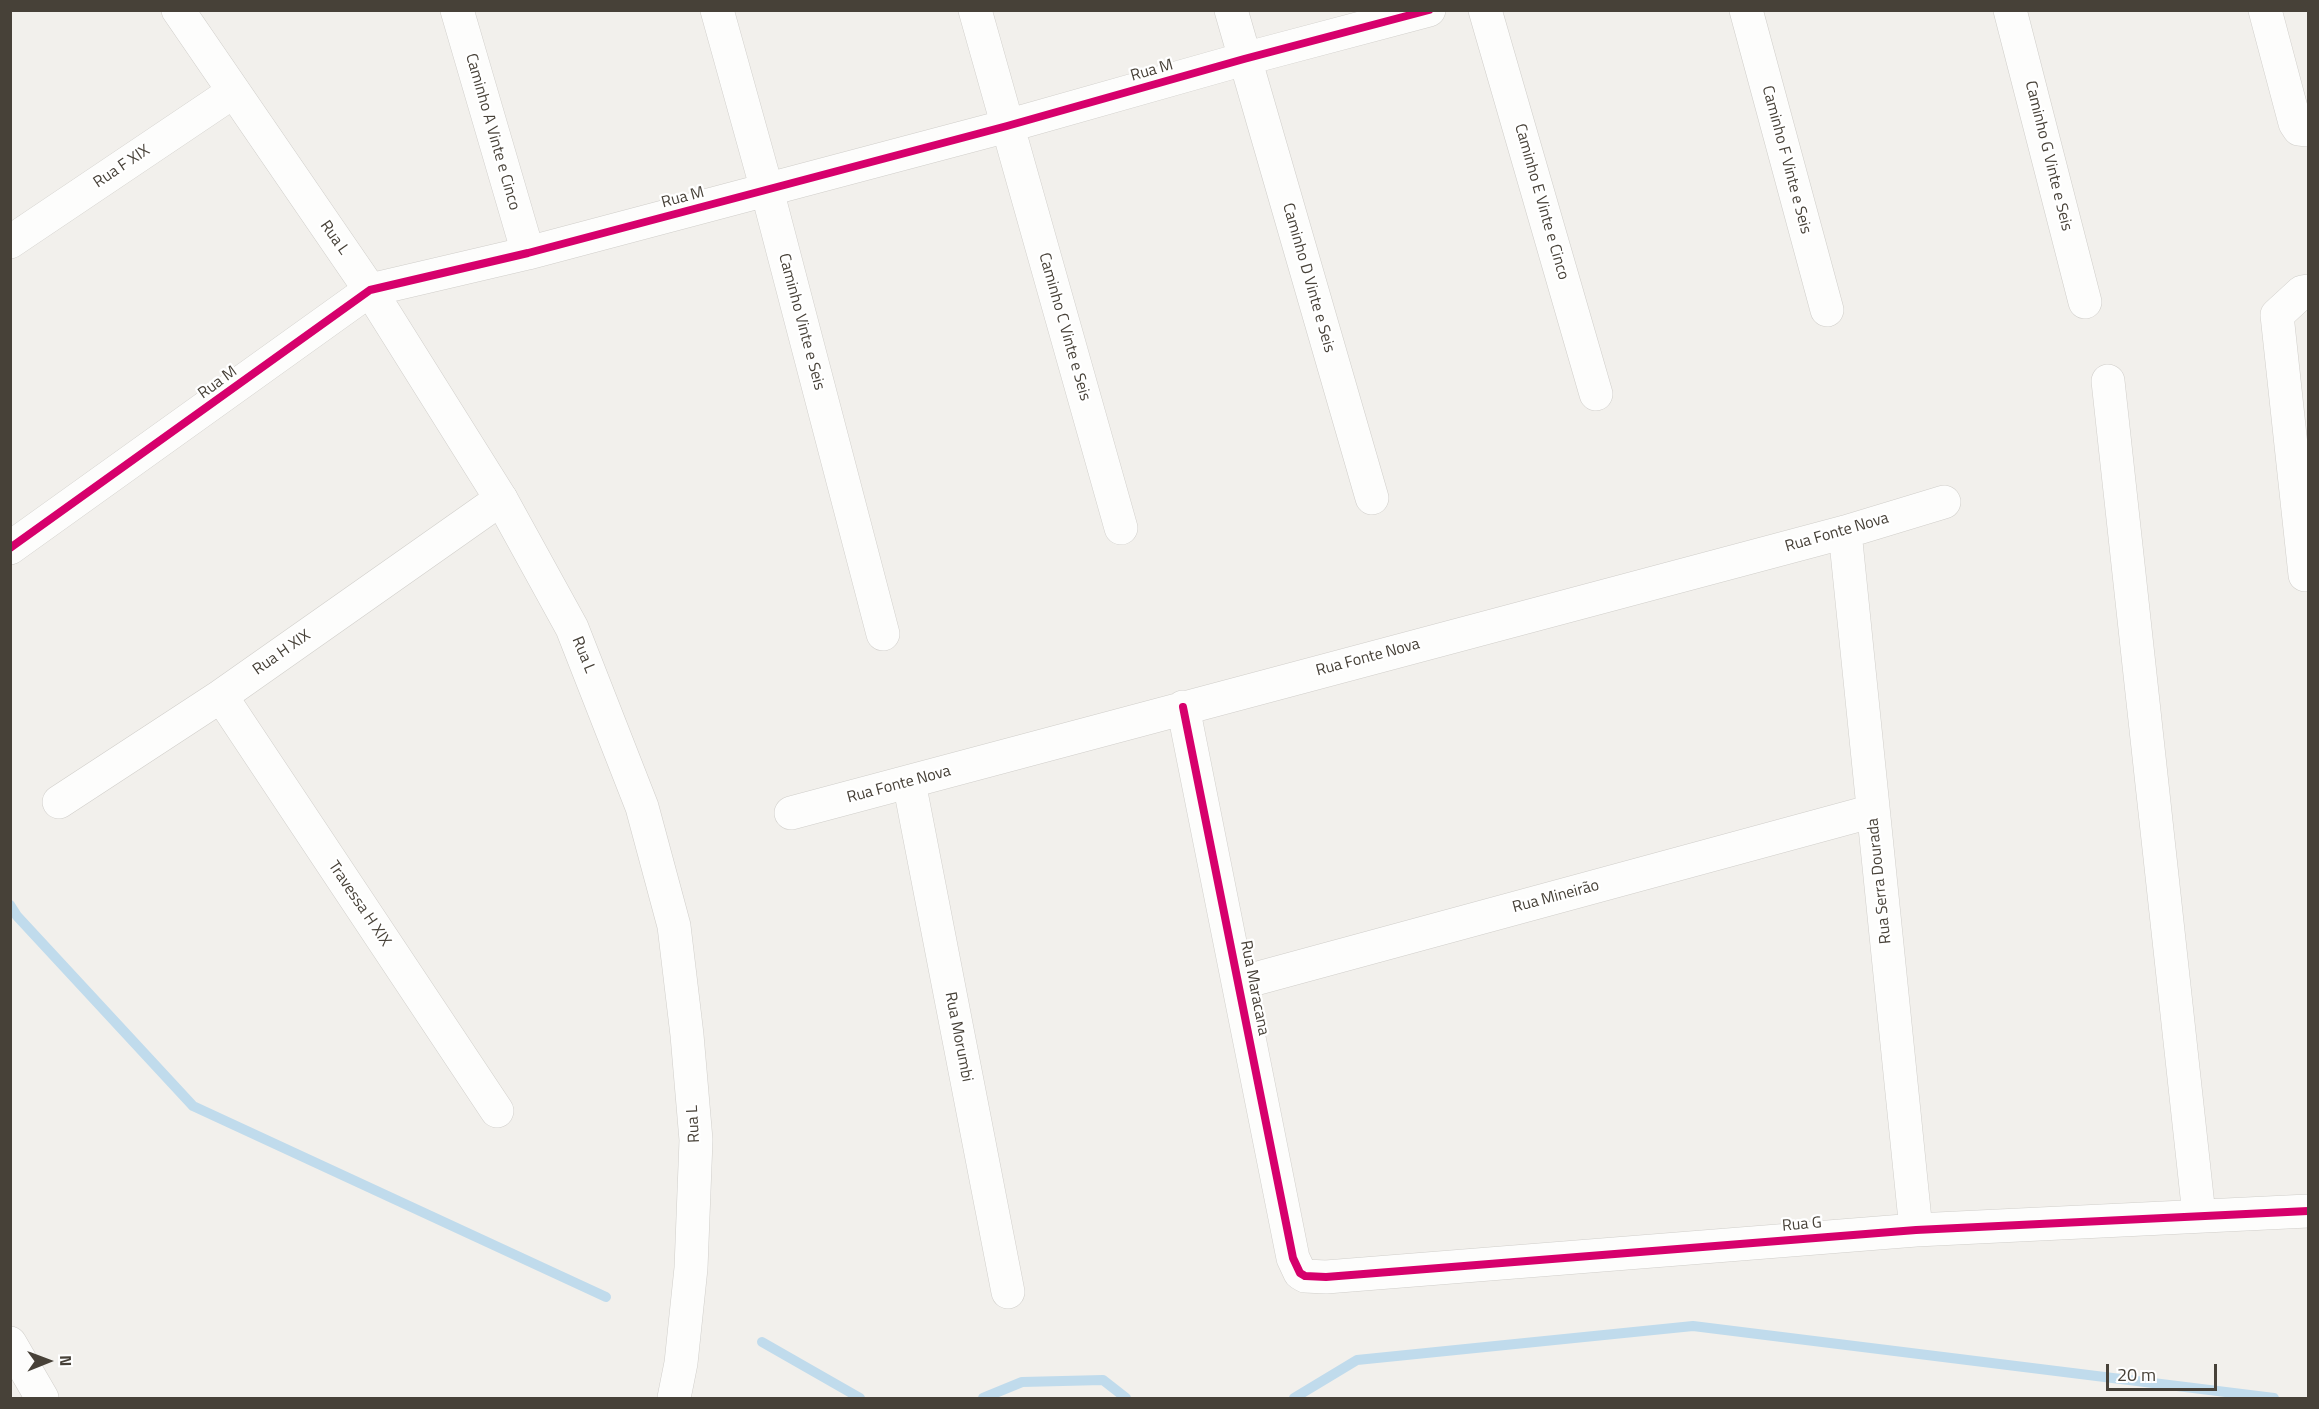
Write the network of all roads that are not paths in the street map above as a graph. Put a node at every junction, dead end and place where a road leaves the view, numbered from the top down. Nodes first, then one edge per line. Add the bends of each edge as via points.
1 (178, 10) edge
2 (457, 10) edge
3 (717, 10) edge
4 (975, 10) edge
5 (1231, 10) edge
6 (1429, 10) edge
7 (1485, 10) edge
8 (1746, 10) edge
9 (2010, 10) edge
10 (2265, 10) edge
11 (1244, 59) junction
12 (233, 92) junction
13 (1006, 126) junction
14 (2304, 129) edge
15 (767, 190) junction
16 (10, 242) edge
17 (528, 253) junction
18 (370, 290) junction
19 (2308, 291) edge
20 (2085, 302) dead end
21 (1827, 310) dead end
22 (2108, 381) dead end
23 (1596, 394) dead end
24 (1372, 498) dead end
25 (501, 499) junction
26 (1944, 502) dead end
27 (1121, 528) dead end
28 (1845, 532) junction
29 (10, 548) edge
30 (2305, 575) dead end
31 (883, 634) dead end
32 (221, 696) junction
33 (1183, 707) junction
34 (909, 782) junction
35 (59, 802) dead end
36 (1873, 812) junction
37 (791, 813) dead end
38 (1240, 983) junction
39 (497, 1111) dead end
40 (2308, 1211) edge
41 (2199, 1215) junction
42 (1916, 1230) junction
43 (1300, 1273) joint
44 (1008, 1292) dead end
45 (10, 1343) edge
46 (42, 1398) edge
47 (674, 1398) edge

1 - 12 street, Rua L
2 - 17 street, Caminho A Vinte e Cinco
3 - 15 street, Caminho Vinte e Seis
4 - 13 street, Caminho C Vinte e Seis
5 - 11 street, Caminho D Vinte e Seis
6 - 11 street, Rua M
7 - 23 street, Caminho E Vinte e Cinco
8 - 21 street, Caminho F Vinte e Seis
9 - 20 street, Caminho G Vinte e Seis
10 - 14 street via 2295,123
11 - 13 street, Rua M
11 - 24 street, Caminho D Vinte e Seis
12 - 16 street, Rua F XIX
12 - 18 street, Rua L
13 - 15 street, Rua M
13 - 27 street, Caminho C Vinte e Seis
15 - 17 street, Rua M
15 - 31 street, Caminho Vinte e Seis
17 - 18 street, Rua M
18 - 25 street, Rua L
18 - 29 street, Rua M
19 - 30 street via 2277,315
22 - 41 street
25 - 32 street, Rua H XIX
25 - 47 street, Rua L via 572,628 642,807 674,926 696,1140 691,1268
26 - 28 street, Rua Fonte Nova
28 - 33 street, Rua Fonte Nova
28 - 36 street, Rua Serra Dourada
32 - 35 street, Rua H XIX
32 - 39 street, Travessa H XIX
33 - 34 street, Rua Fonte Nova
33 - 38 street, Rua Maracana
34 - 37 street, Rua Fonte Nova
34 - 44 street, Rua Morumbi
36 - 38 street, Rua Mineirão
36 - 42 street, Rua Serra Dourada
38 - 43 street, Rua Maracana via 1293,1258
40 - 41 street, Rua G
41 - 42 street, Rua G
42 - 43 street, Rua G via 1326,1276
45 - 46 street

